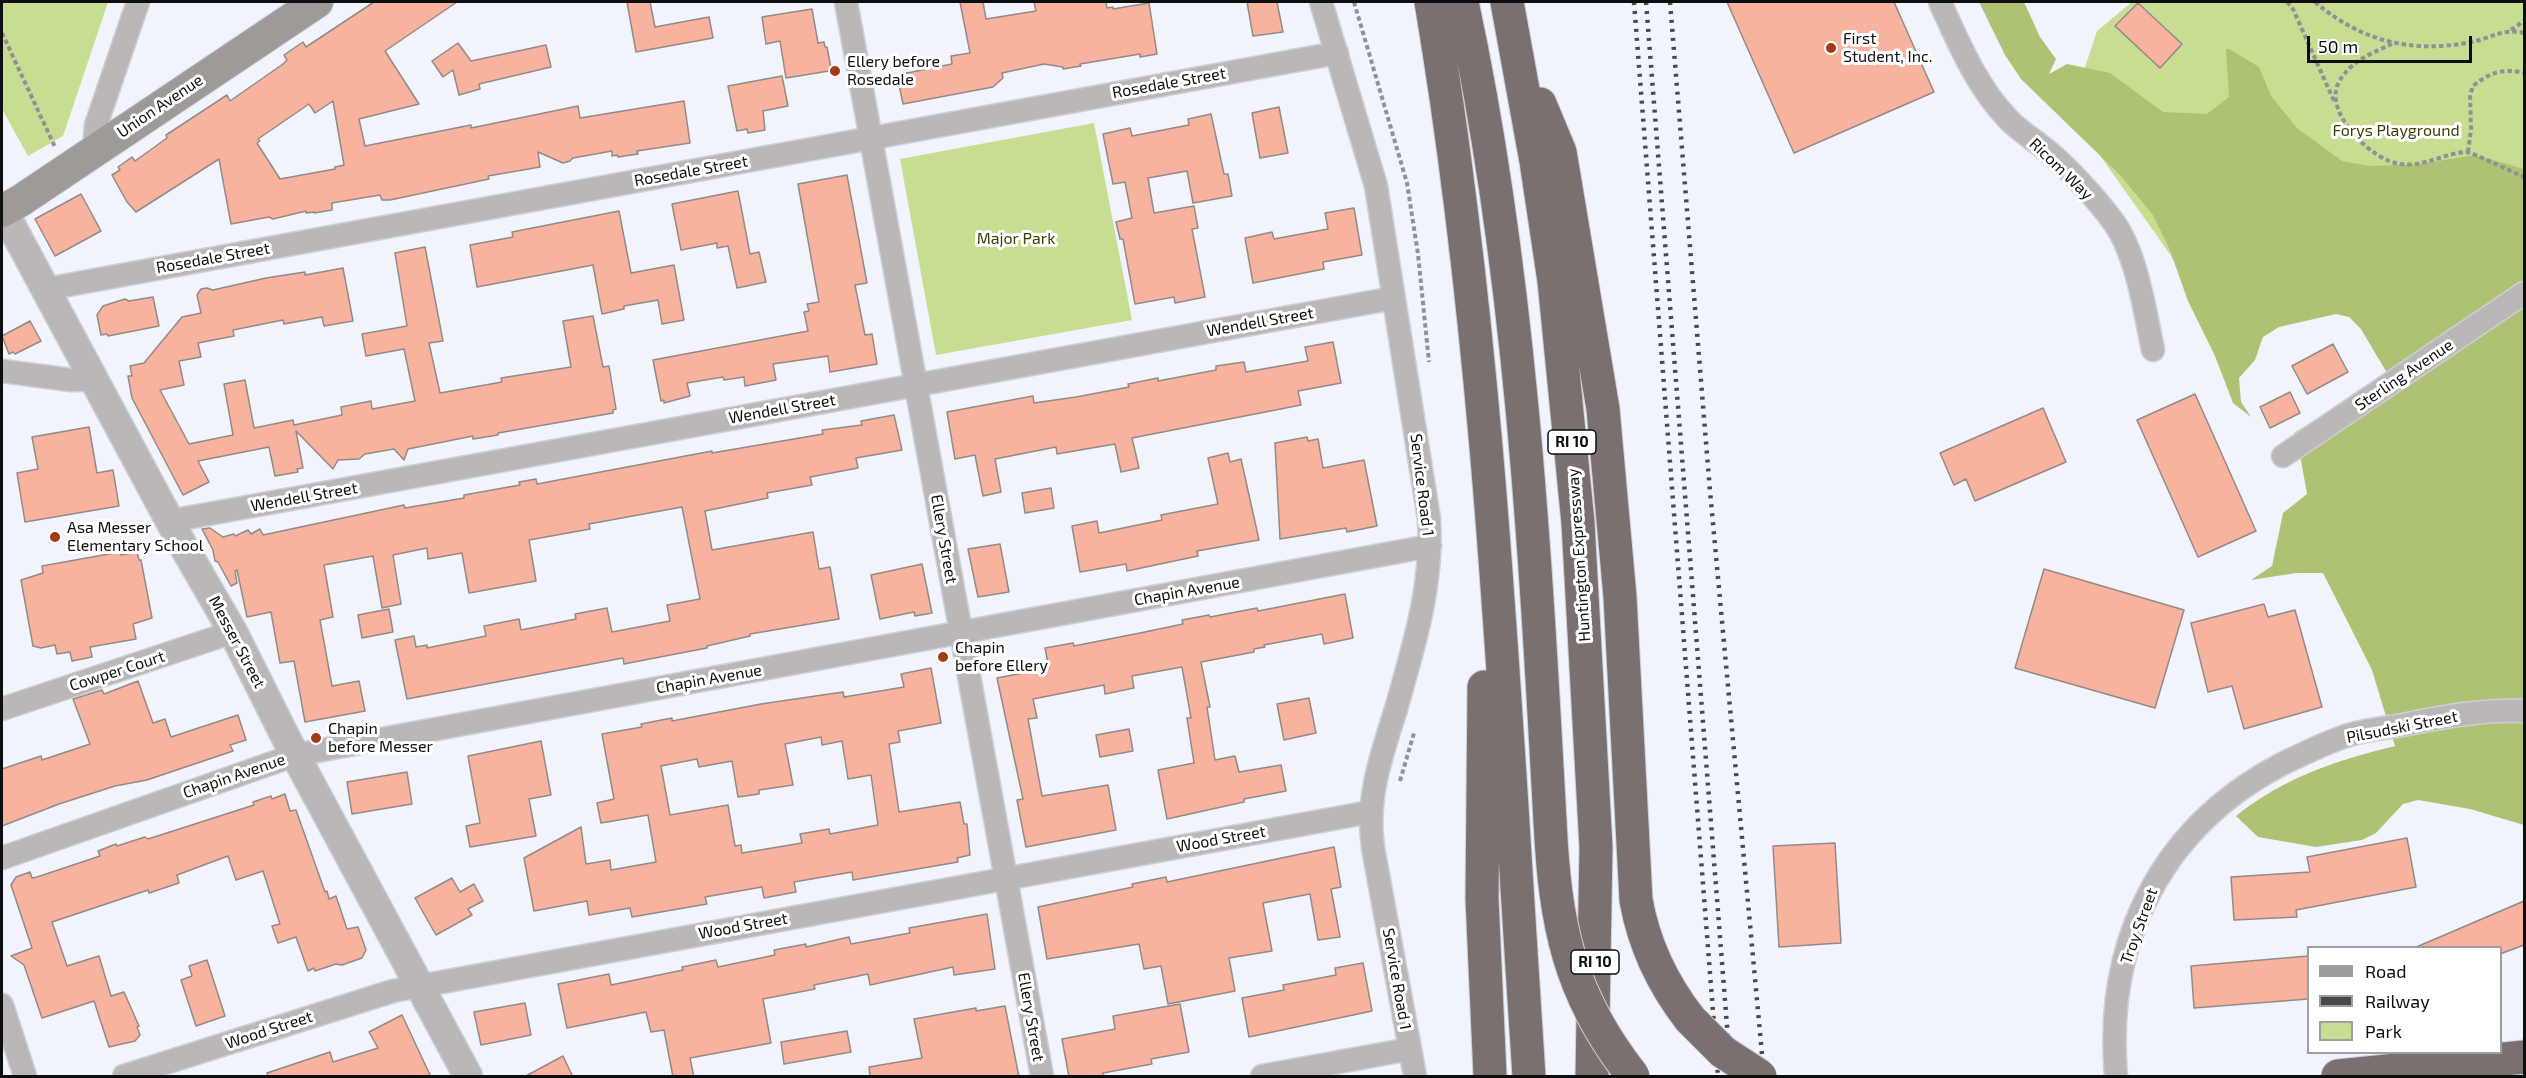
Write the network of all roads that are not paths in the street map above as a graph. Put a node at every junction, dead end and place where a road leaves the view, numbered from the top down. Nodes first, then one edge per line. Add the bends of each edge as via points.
1 (138, 2) edge
2 (317, 2) edge
3 (846, 2) edge
4 (1322, 2) edge
5 (1408, 2) edge
6 (1431, 2) edge
7 (1462, 2) edge
8 (1507, 2) edge
9 (1940, 2) edge
10 (1515, 40) junction
11 (1337, 53) junction
12 (871, 138) junction
13 (94, 151) junction
14 (2, 210) edge
15 (1464, 222) junction
16 (46, 289) junction
17 (2524, 293) edge
18 (1394, 298) junction
19 (2153, 350) dead end
20 (2, 371) edge
21 (94, 380) junction
22 (916, 385) junction
23 (2283, 456) dead end
24 (170, 522) junction
25 (1430, 546) junction
26 (1496, 578) junction
27 (233, 632) junction
28 (961, 632) junction
29 (2, 709) edge
30 (2524, 711) edge
31 (296, 755) junction
32 (2253, 780) joint
33 (1370, 812) junction
34 (2, 858) edge
35 (1006, 879) junction
36 (1595, 967) junction
37 (419, 986) junction
38 (2, 1005) edge
39 (1410, 1049) junction
40 (2524, 1056) edge
41 (25, 1077) edge
42 (124, 1077) edge
43 (468, 1077) edge
44 (1042, 1077) edge
45 (1262, 1077) edge
46 (1415, 1077) edge
47 (1490, 1077) edge
48 (1529, 1077) edge
49 (1592, 1077) edge
50 (1616, 1077) edge
51 (1633, 1077) edge
52 (1760, 1077) edge
53 (2115, 1077) edge
54 (2338, 1077) edge

1 - 13 street via 96,125
2 - 13 main road, Union Avenue
3 - 12 street, Ellery Street
4 - 11 street, Service Road 1
5 - 15 highway via 1433,120
6 - 15 highway
7 - 51 highway, bridge via 1490,149 1521,379 1558,914 1572,969 1602,1032
8 - 10 highway, Huntington Expressway / RI 10
9 - 19 street, Ricom Way via 1964,54 2008,120 2039,144 2116,225 2136,273
10 - 36 highway, Huntington Expressway / RI 10 via 1550,251 1573,453 1596,847
10 - 52 highway, bridge via 1560,152 1599,386 1620,597 1637,907 1657,968 1671,993 1690,1019 1724,1052
11 - 12 street, Rosedale Street
11 - 18 street, Service Road 1 via 1376,186
12 - 16 street, Rosedale Street
12 - 22 street, Ellery Street
13 - 14 main road, Union Avenue
14 - 16 street, Messer Street
15 - 26 highway
16 - 21 street, Messer Street
17 - 23 street, Sterling Avenue
18 - 22 street, Wendell Street
18 - 25 street, Service Road 1 via 1427,504
20 - 21 street
21 - 24 street, Messer Street
22 - 24 street, Wendell Street
22 - 28 street, Ellery Street
24 - 27 street, Messer Street
25 - 28 street, Chapin Avenue
25 - 33 street, Service Road 1 via 1422,615 1376,776
26 - 47 highway via 1484,676 1482,767
26 - 48 highway
27 - 29 street, Cowper Court
27 - 31 street, Messer Street
28 - 31 street, Chapin Avenue
28 - 35 street, Ellery Street
30 - 32 street, Pilsudski Street via 2446,716 2350,735
31 - 34 street, Chapin Avenue
31 - 37 street, Messer Street
32 - 53 street, Troy Street via 2190,833 2151,888 2132,936 2115,1005
33 - 35 street, Wood Street
33 - 39 street, Service Road 1 via 1373,848
35 - 37 street, Wood Street
35 - 44 street, Ellery Street
36 - 49 highway, Huntington Expressway / RI 10
36 - 50 highway
37 - 42 street, Wood Street via 393,990
37 - 43 street, Messer Street
38 - 41 street
39 - 45 street
39 - 46 street, Service Road 1
40 - 54 highway

